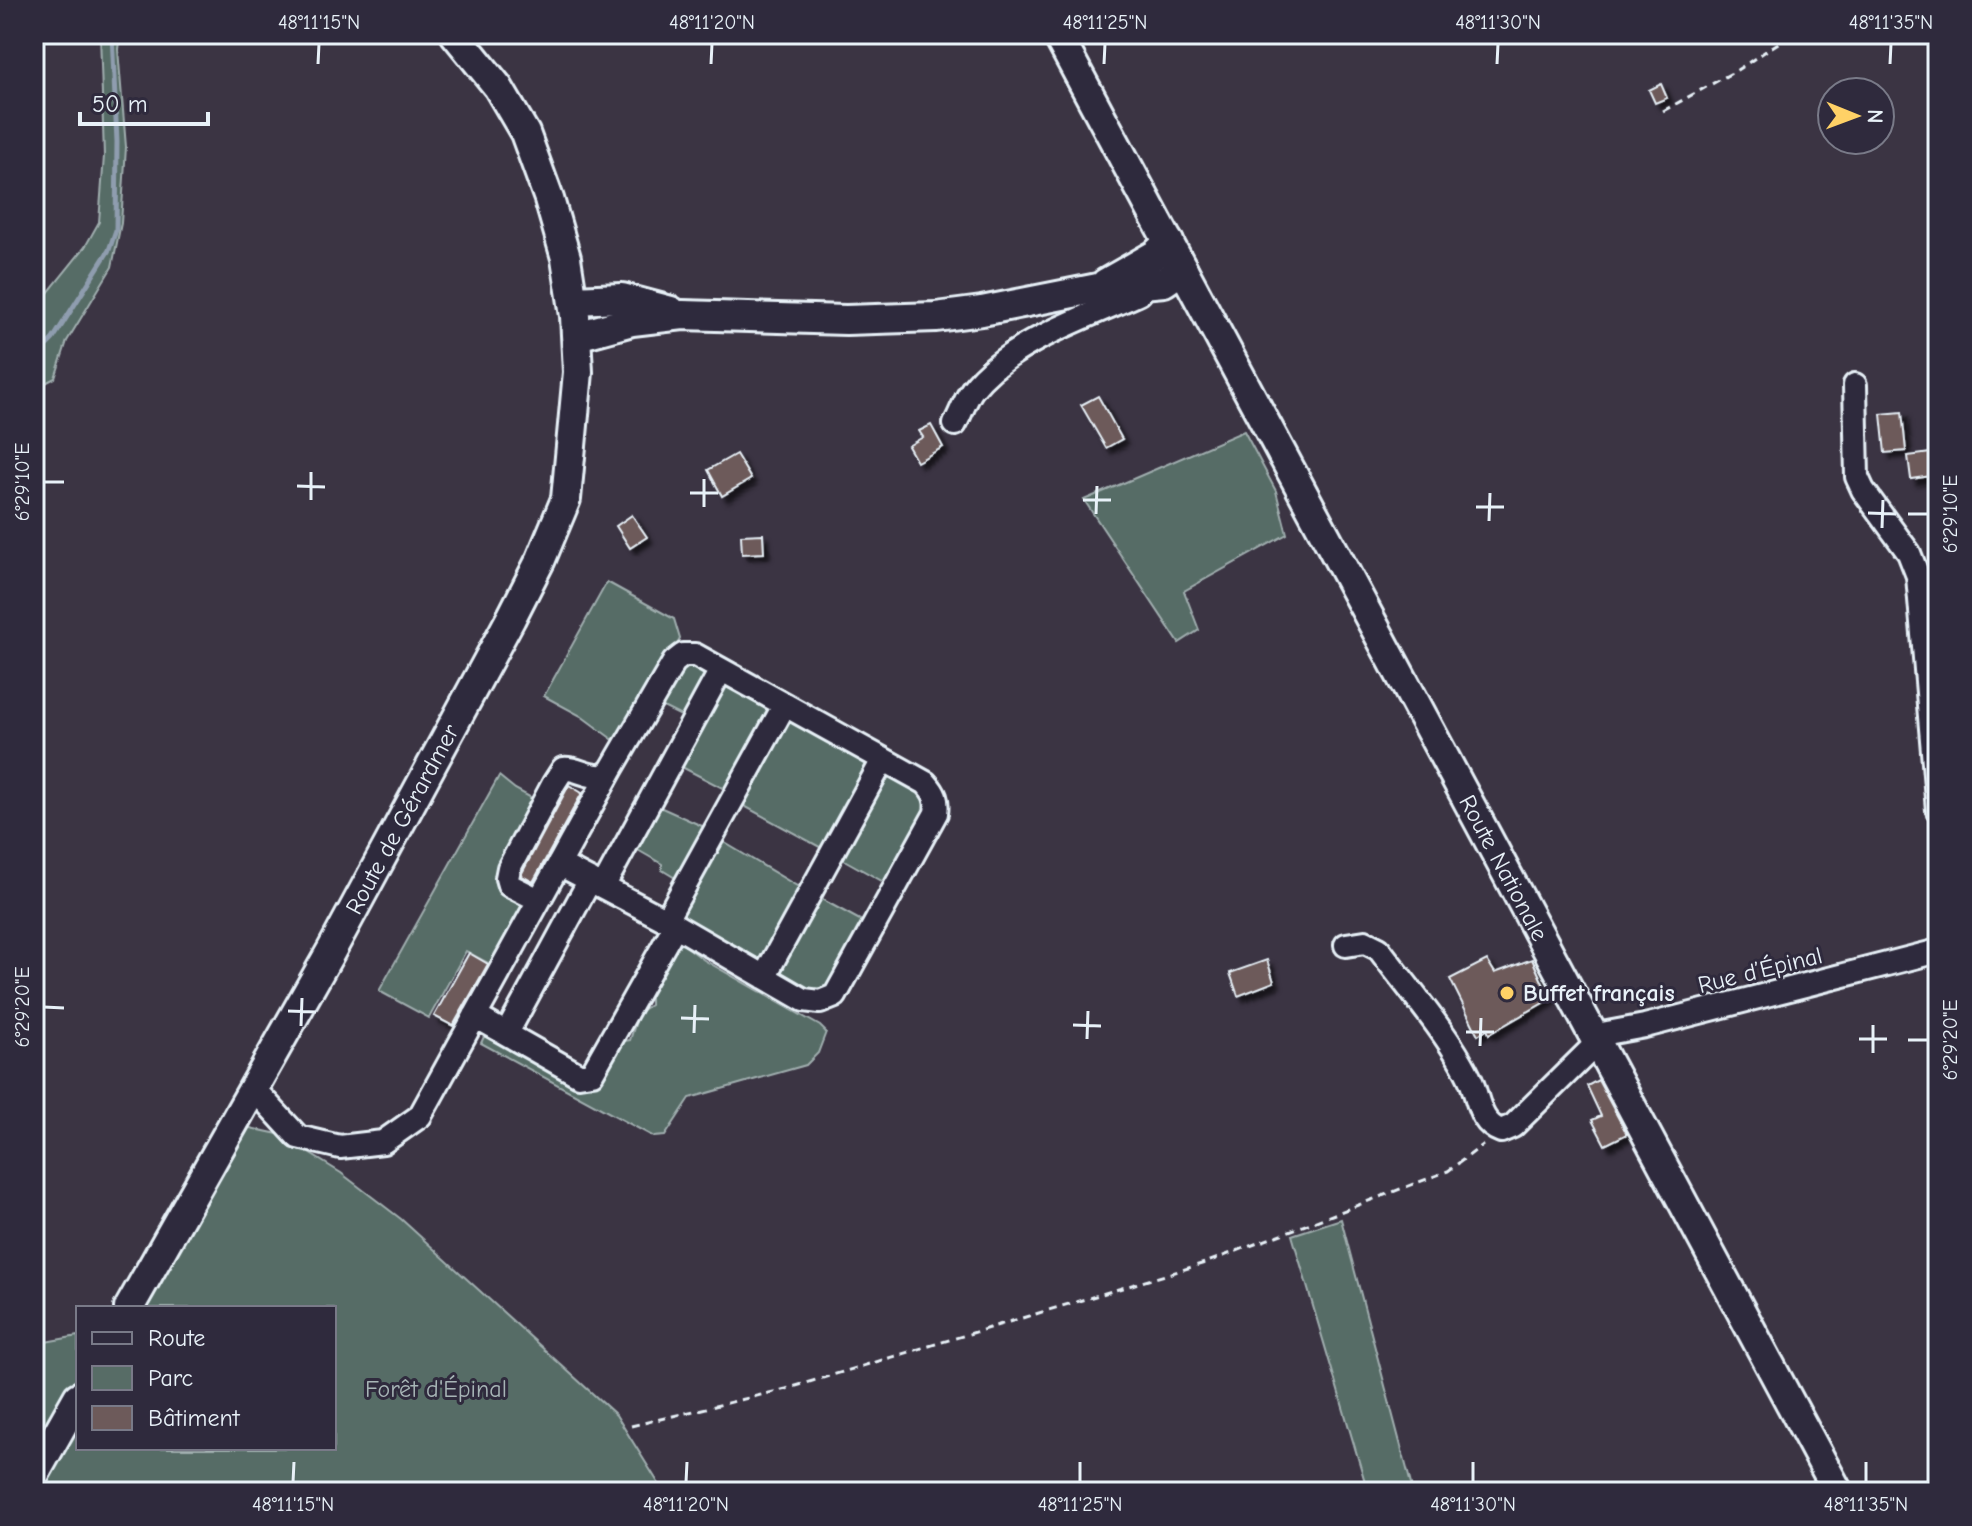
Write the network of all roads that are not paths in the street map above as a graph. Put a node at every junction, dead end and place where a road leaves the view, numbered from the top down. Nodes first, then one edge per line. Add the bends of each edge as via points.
1 (455, 34) edge
2 (1057, 34) edge
3 (1169, 242) junction
4 (1183, 269) junction
5 (1098, 288) junction
6 (1140, 293) junction
7 (573, 300) junction
8 (1204, 308) junction
9 (683, 315) junction
10 (577, 336) junction
11 (1855, 385) dead end
12 (955, 424) dead end
13 (721, 670) junction
14 (784, 706) junction
15 (883, 760) junction
16 (611, 770) junction
17 (1938, 810) edge
18 (559, 864) junction
19 (596, 884) junction
20 (539, 900) junction
21 (670, 923) junction
22 (1346, 945) dead end
23 (1938, 951) edge
24 (764, 977) junction
25 (475, 1016) junction
26 (507, 1033) junction
27 (1596, 1040) junction
28 (253, 1088) junction
29 (130, 1306) edge
30 (76, 1401) edge
31 (34, 1475) edge
32 (1838, 1492) edge

1 - 7 main road, Route de Gérardmer via 498,87 525,133 566,258
2 - 3 main road, Route Nationale
3 - 4 main road, Route Nationale
3 - 5 main road
4 - 5 main road via 1164,282
4 - 8 main road, Route Nationale
5 - 6 main road
5 - 9 main road via 936,317
6 - 8 main road
6 - 12 street via 996,364 971,391
7 - 9 main road via 622,298
7 - 10 main road, Route de Gérardmer
8 - 27 main road, Route Nationale
9 - 10 main road via 632,321
10 - 28 main road, Route de Gérardmer via 566,499 546,547
11 - 17 street via 1857,477 1909,553 1918,576
13 - 14 street
13 - 16 street via 695,655 674,662
13 - 19 street
14 - 15 street
14 - 21 street
15 - 24 street
15 - 24 street via 926,783 934,792 936,813 835,996 812,1003
16 - 18 street
16 - 20 street via 590,778 563,769 554,783 507,878 509,885
18 - 19 street
18 - 20 street
19 - 21 street
19 - 26 street
20 - 25 street
21 - 24 street
21 - 26 street via 592,1073 579,1075
22 - 27 street via 1365,942 1379,949 1470,1079 1483,1117 1501,1131 1513,1126
23 - 27 street, Rue d’Épinal via 1602,1034
25 - 26 street
25 - 28 street via 420,1116 383,1142 340,1147 298,1137
27 - 32 main road, Route Nationale
28 - 29 main road, Route de Gérardmer
30 - 31 main road

